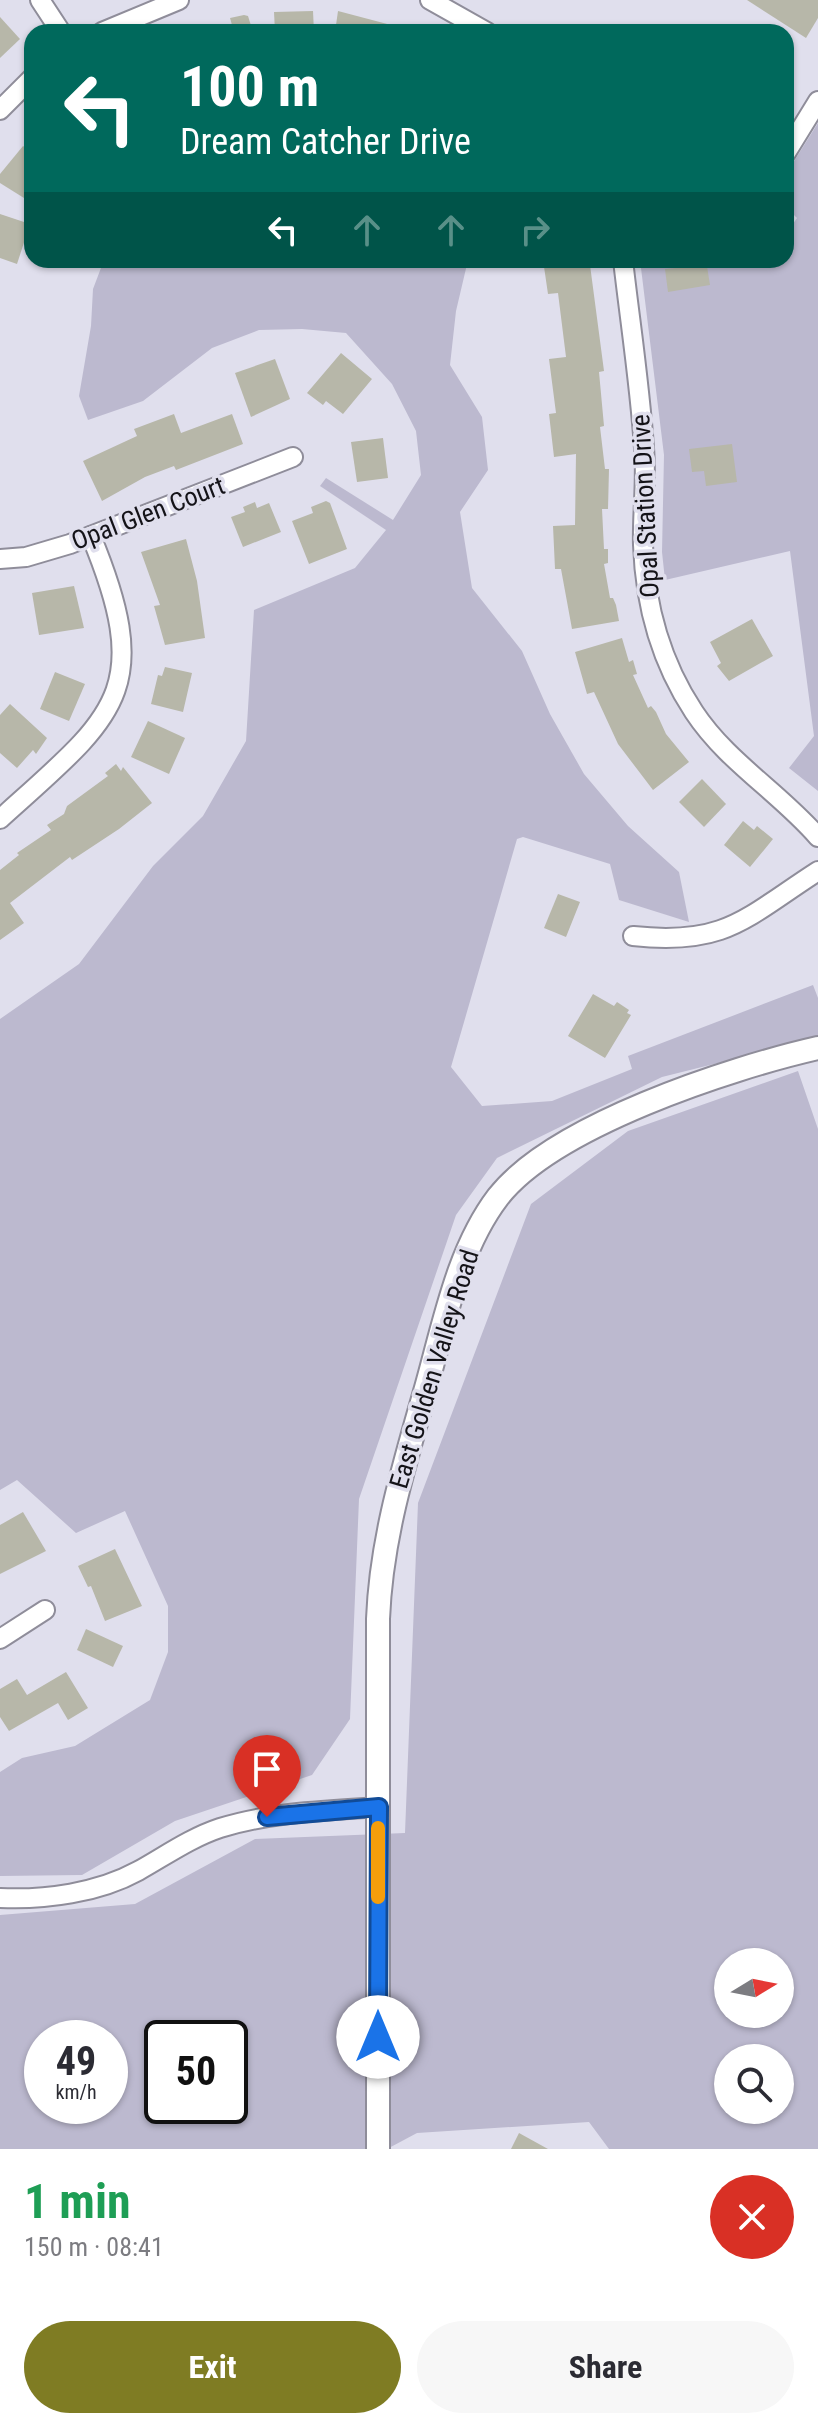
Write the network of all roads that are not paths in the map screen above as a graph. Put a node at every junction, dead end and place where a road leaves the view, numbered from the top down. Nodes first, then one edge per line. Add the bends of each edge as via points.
1 (40, 0) edge
2 (179, 0) edge
3 (430, 0) edge
4 (457, 6) edge
5 (56, 24) edge
6 (121, 24) edge
7 (478, 24) edge
8 (24, 86) edge
9 (818, 101) edge
10 (0, 110) edge
11 (794, 140) edge
12 (624, 268) edge
13 (293, 457) dead end
14 (91, 536) junction
15 (0, 559) edge
16 (0, 819) edge
17 (818, 837) edge
18 (818, 871) edge
19 (633, 936) dead end
20 (818, 1048) edge
21 (45, 1610) dead end
22 (0, 1639) edge
23 (379, 1807) junction
24 (0, 1898) edge
25 (378, 2149) edge

1 - 5 street
2 - 6 street
3 - 4 street
4 - 7 street
8 - 10 street
9 - 11 street
12 - 17 street, Opal Station Drive via 644,446 645,576 658,636 679,687 714,738
13 - 14 street, Opal Glen Court
14 - 15 street, Opal Glen Court via 26,557
14 - 16 street via 121,627 118,683 96,730
18 - 19 street via 734,927 711,935
20 - 23 main road, East Golden Valley Road via 729,1073 568,1140 526,1168 497,1198 463,1263 381,1558
21 - 22 street
23 - 24 street via 290,1813 240,1823 196,1837 99,1887
23 - 25 main road, East Golden Valley Road

